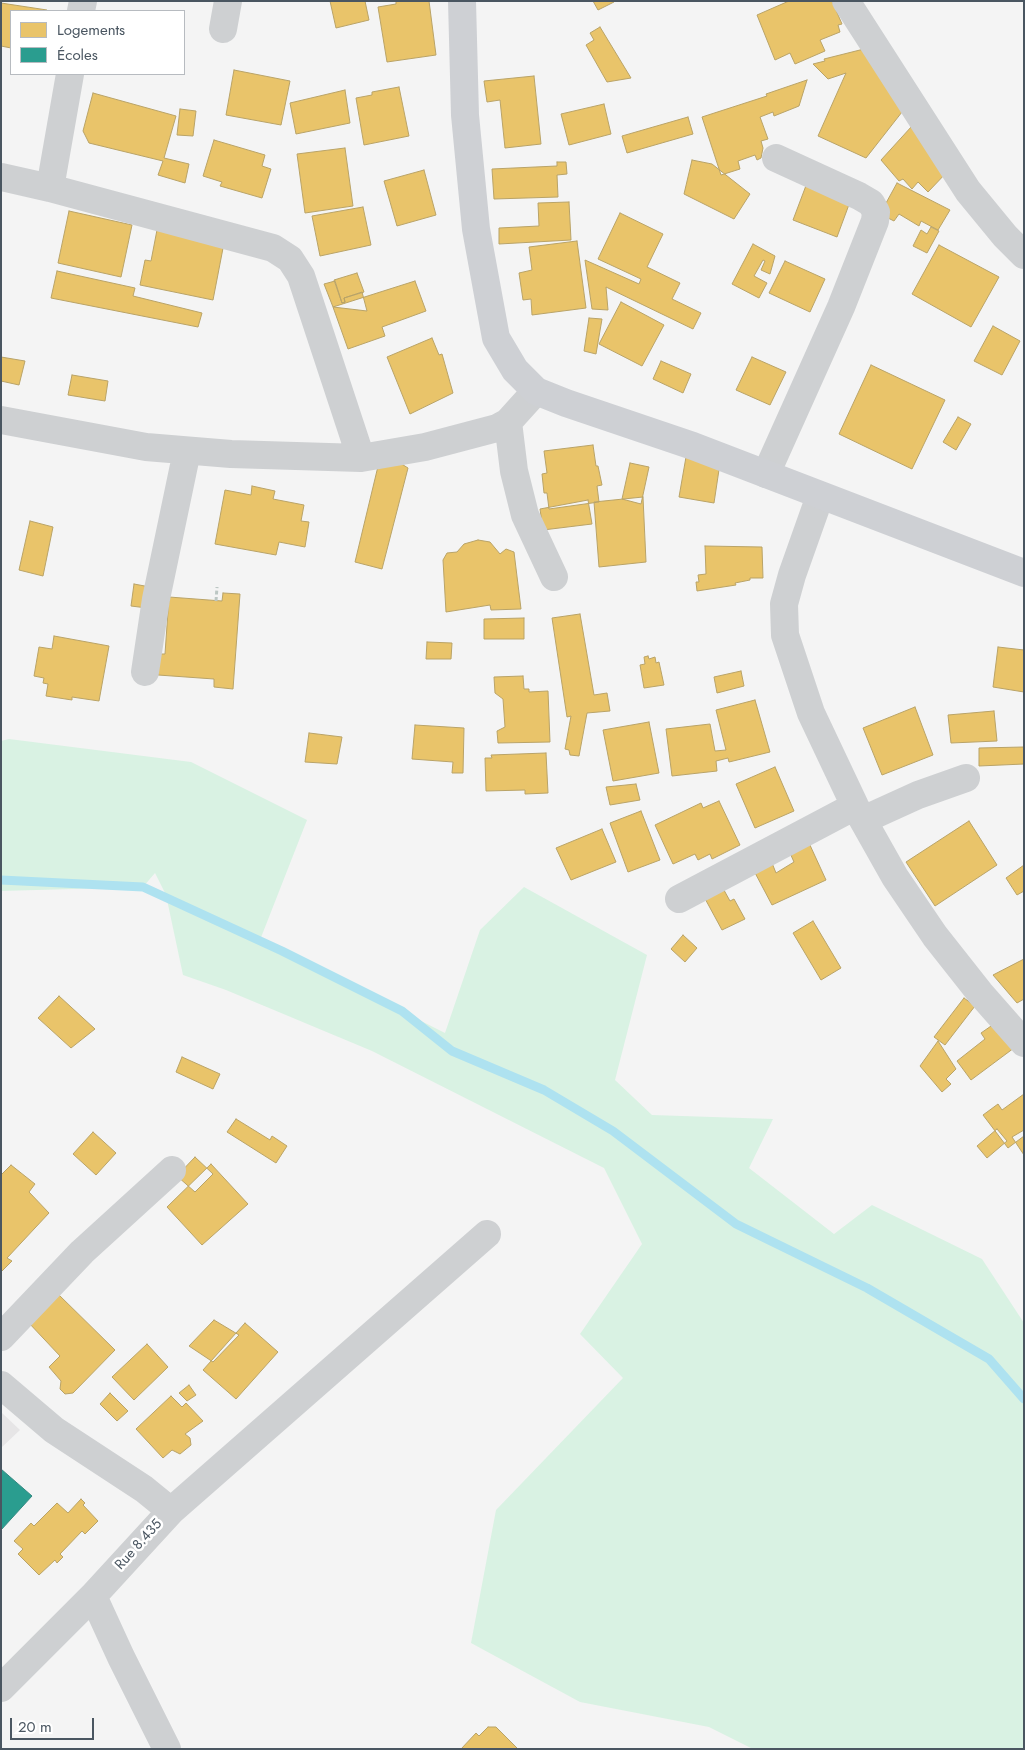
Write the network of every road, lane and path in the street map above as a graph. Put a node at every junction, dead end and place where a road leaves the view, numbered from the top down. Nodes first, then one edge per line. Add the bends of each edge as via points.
1 (228, 1) edge
2 (462, 1) edge
3 (846, 1) edge
4 (223, 29) dead end
5 (70, 75) edge
6 (776, 158) dead end
7 (1, 177) edge
8 (50, 188) junction
9 (1024, 255) edge
10 (536, 391) junction
11 (1, 420) edge
12 (508, 422) junction
13 (187, 451) junction
14 (361, 458) junction
15 (766, 474) junction
16 (820, 496) junction
17 (1024, 573) edge
18 (554, 577) dead end
19 (217, 587) dead end
20 (216, 600) dead end
21 (145, 672) dead end
22 (966, 778) dead end
23 (859, 813) junction
24 (679, 899) dead end
25 (1024, 1043) edge
26 (172, 1170) dead end
27 (487, 1234) dead end
28 (1, 1337) edge
29 (1, 1385) edge
30 (171, 1510) junction
31 (93, 1596) junction
32 (1, 1688) edge
33 (167, 1749) edge

1 - 4 street
2 - 10 street via 465,115 476,229 496,338 515,370
3 - 9 street via 968,191
5 - 8 street
6 - 15 street via 859,196 871,203 876,212 841,308
7 - 8 street
8 - 14 street via 273,248 290,259 301,276
10 - 12 street
10 - 15 street
11 - 13 street via 146,447
12 - 14 street via 497,428 425,447
12 - 18 street via 514,471 525,515
13 - 14 street
13 - 21 street via 156,599
15 - 16 street
16 - 17 street
16 - 23 street via 784,604 785,635 811,713
19 - 20 path
22 - 23 street
23 - 24 street
23 - 25 street via 895,877 935,936
26 - 28 street via 82,1252
27 - 30 street
29 - 30 street, Rue 8.435 via 54,1430
30 - 31 street, Rue 8.435
31 - 32 street, Rue 8.435
31 - 33 street

